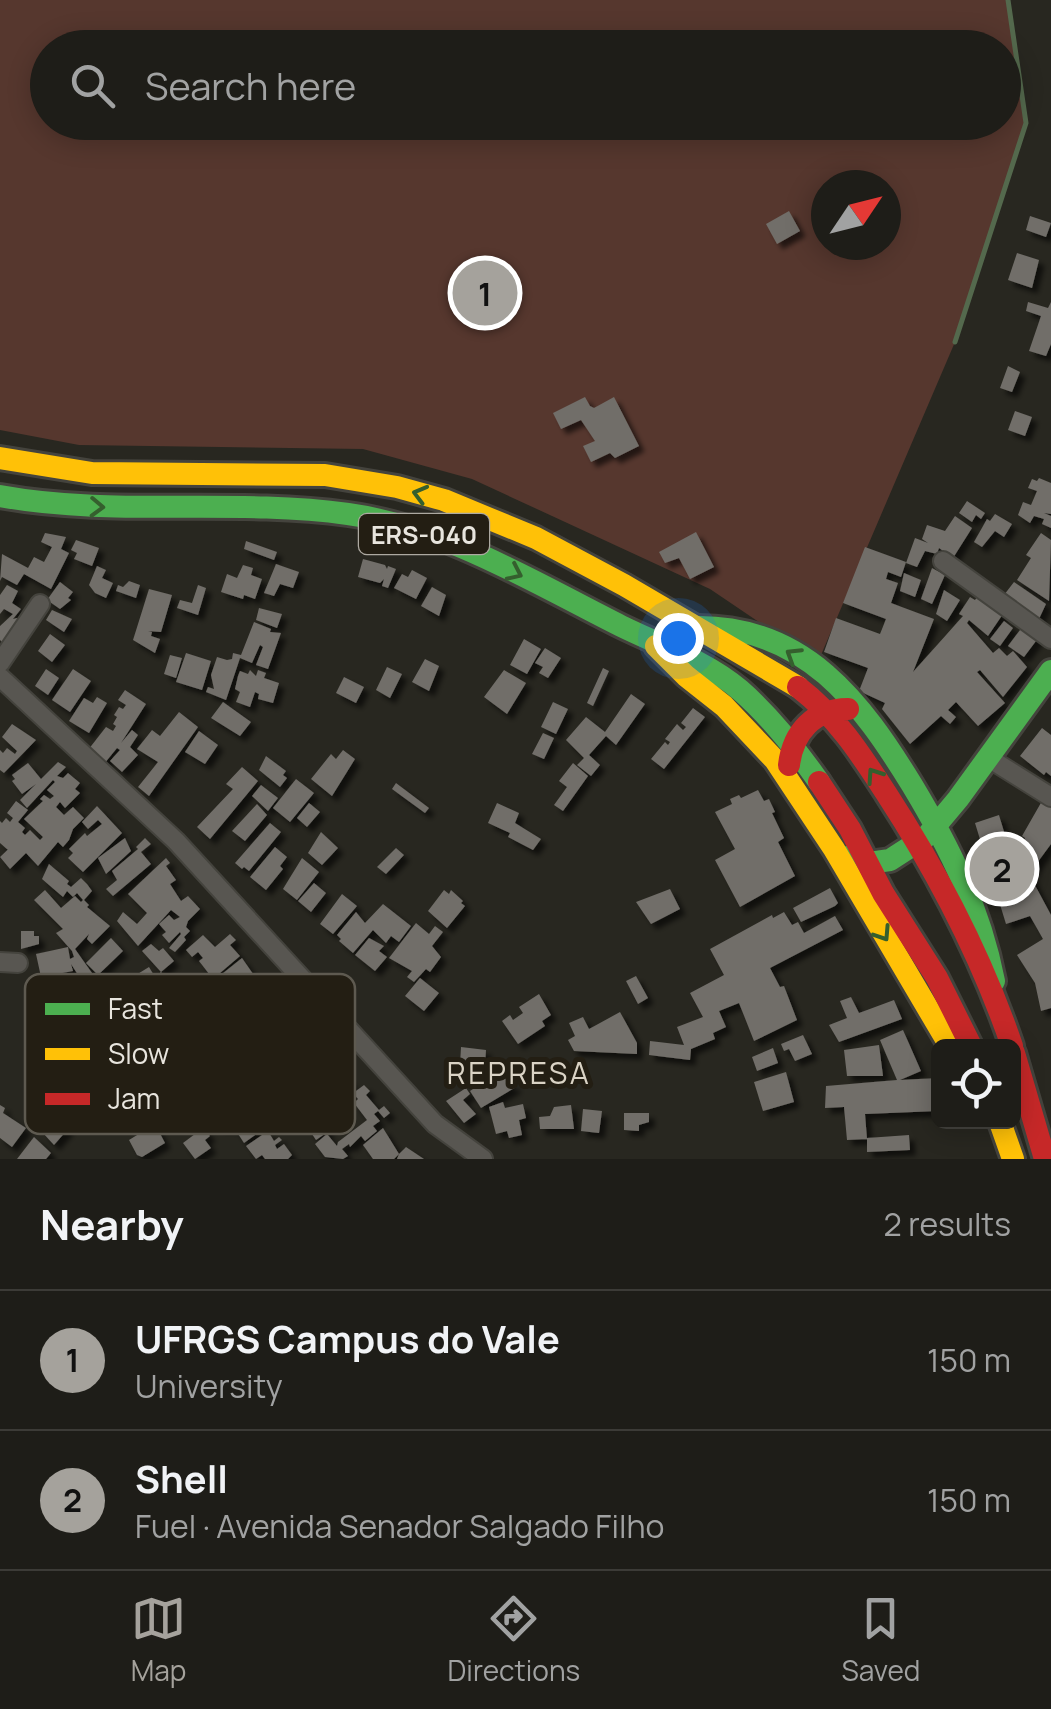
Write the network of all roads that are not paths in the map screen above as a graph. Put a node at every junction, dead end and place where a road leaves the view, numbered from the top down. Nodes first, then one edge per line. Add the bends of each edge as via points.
1 (0, 458) edge
2 (0, 496) edge
3 (943, 561) dead end
4 (40, 604) dead end
5 (697, 627) junction
6 (1051, 639) edge
7 (651, 642) junction
8 (0, 663) edge
9 (1051, 670) edge
10 (0, 677) edge
11 (828, 709) junction
12 (868, 716) junction
13 (792, 744) junction
14 (984, 760) junction
15 (908, 778) junction
16 (790, 781) junction
17 (1051, 797) edge
18 (927, 833) junction
19 (834, 849) junction
20 (870, 864) junction
21 (298, 974) edge
22 (355, 1036) edge
23 (946, 1039) edge
24 (968, 1039) edge
25 (1009, 1039) edge
26 (1021, 1078) edge
27 (1034, 1119) junction
28 (1021, 1121) edge
29 (1002, 1129) edge
30 (483, 1159) edge
31 (1013, 1159) edge
32 (1045, 1159) edge

5 -> 1 main road, ERS-040 via 590,566 431,496 347,476 135,475
2 -> 7 main road, ERS-040 via 55,506 350,514 480,557
3 - 6 street
4 - 8 street
5 - 11 main road, ERS-040
12 -> 5 main road via 841,686 775,643 738,628
7 - 13 main road, ERS-040 via 739,689
7 - 16 main road via 724,706
9 - 14 main road
10 - 21 street via 176,840
11 - 12 main road
11 - 13 main road
18 -> 11 main road, ERS-040
12 - 15 main road
13 - 16 main road
13 - 20 main road, ERS-040
14 - 15 main road via 938,784
14 - 17 street
14 - 18 main road
15 - 18 main road
16 - 19 main road
18 - 20 main road via 889,860
18 - 25 main road, ERS-040
19 - 20 main road
19 -> 23 main road
20 - 24 main road, ERS-040
22 - 30 street via 435,1124
26 - 27 main road, ERS-040
27 - 28 street
27 - 32 main road, ERS-040
29 - 31 main road

